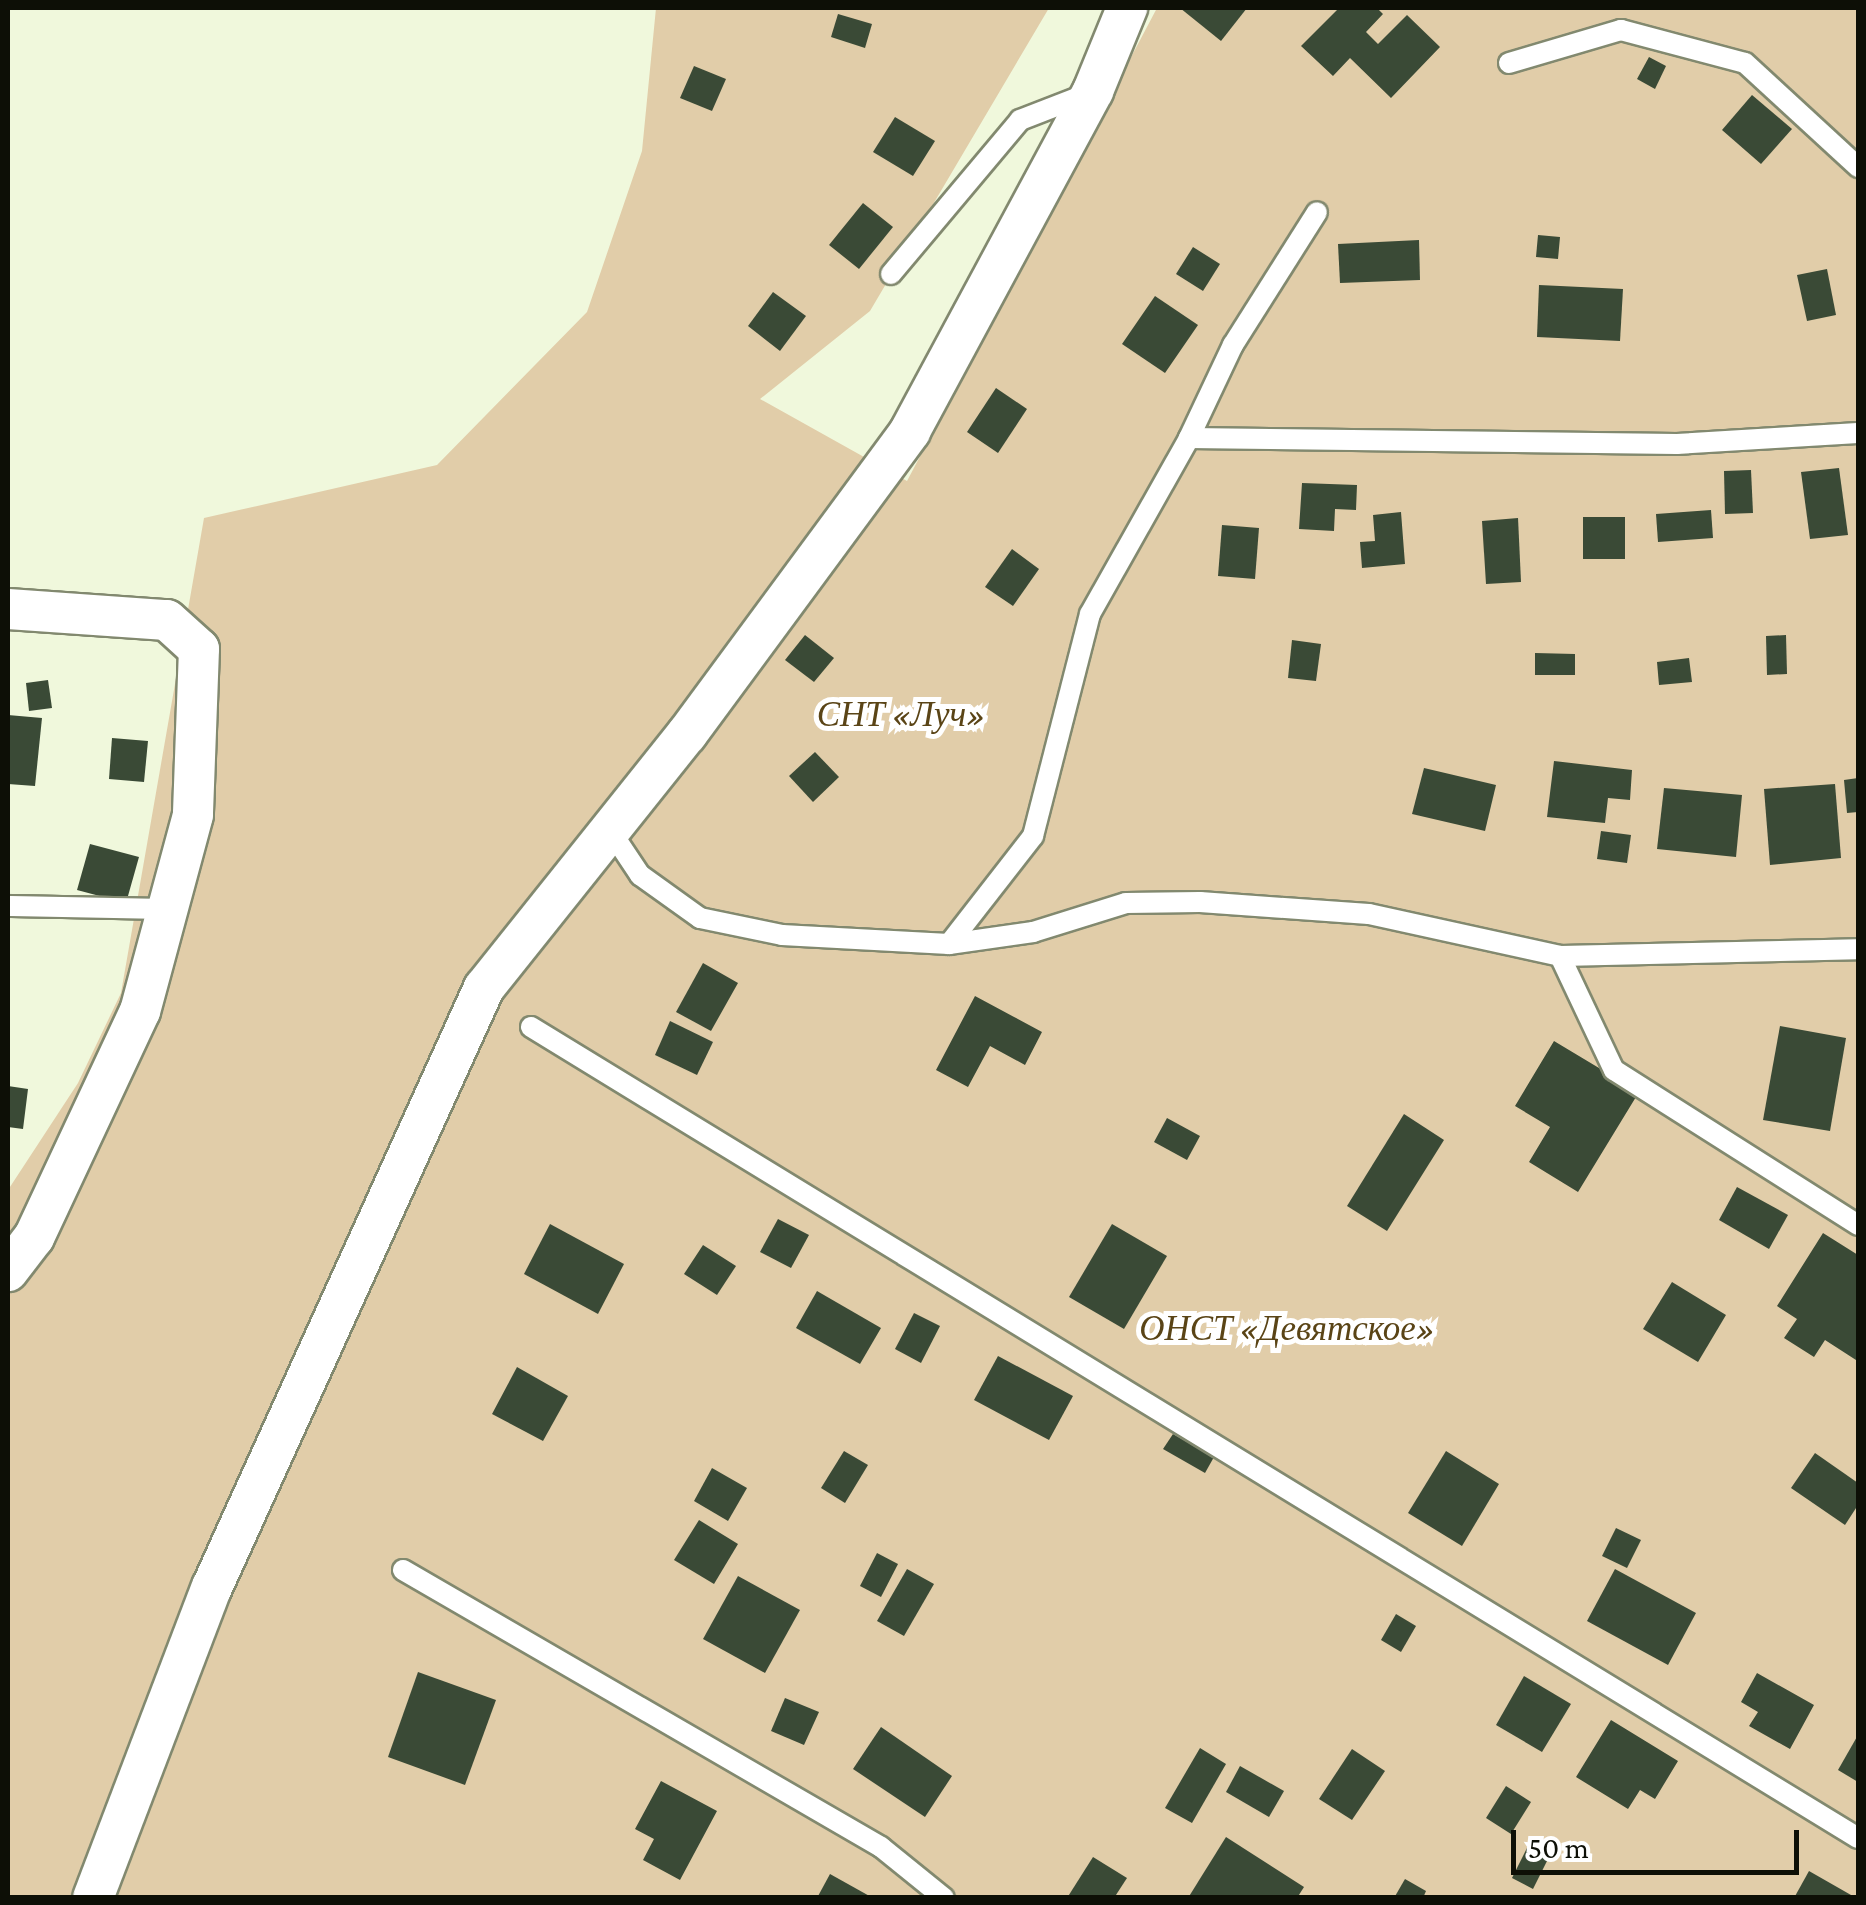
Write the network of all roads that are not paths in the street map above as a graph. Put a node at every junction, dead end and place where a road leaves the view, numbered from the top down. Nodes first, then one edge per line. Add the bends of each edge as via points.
1 (1126, 8) edge
2 (1510, 63) dead end
3 (1094, 92) junction
4 (1858, 168) edge
5 (1317, 212) dead end
6 (892, 274) dead end
7 (1858, 433) edge
8 (1189, 438) junction
9 (8, 609) edge
10 (608, 827) junction
11 (8, 906) edge
12 (168, 908) junction
13 (949, 944) junction
14 (1858, 949) edge
15 (1560, 956) junction
16 (531, 1027) dead end
17 (1858, 1225) edge
18 (8, 1272) edge
19 (403, 1570) dead end
20 (1858, 1838) edge
21 (94, 1898) edge
22 (944, 1898) edge

1 - 3 street
2 - 4 lane via 1621,30 1744,63
3 - 6 lane via 1020,120
3 - 10 street via 910,431 688,734
5 - 8 lane via 1233,345
7 - 8 lane via 1676,444
8 - 13 lane via 1090,614 1033,836
9 - 12 street via 167,620 198,649 193,815
10 - 13 lane via 640,875 700,918 782,935
10 - 21 street via 500,962 471,1013 212,1587
11 - 12 lane
12 - 18 street via 140,1011 34,1238
13 - 15 lane via 1033,932 1126,903 1200,902 1369,914
14 - 15 lane
15 - 17 lane via 1614,1070
16 - 20 lane
19 - 22 lane via 882,1847

